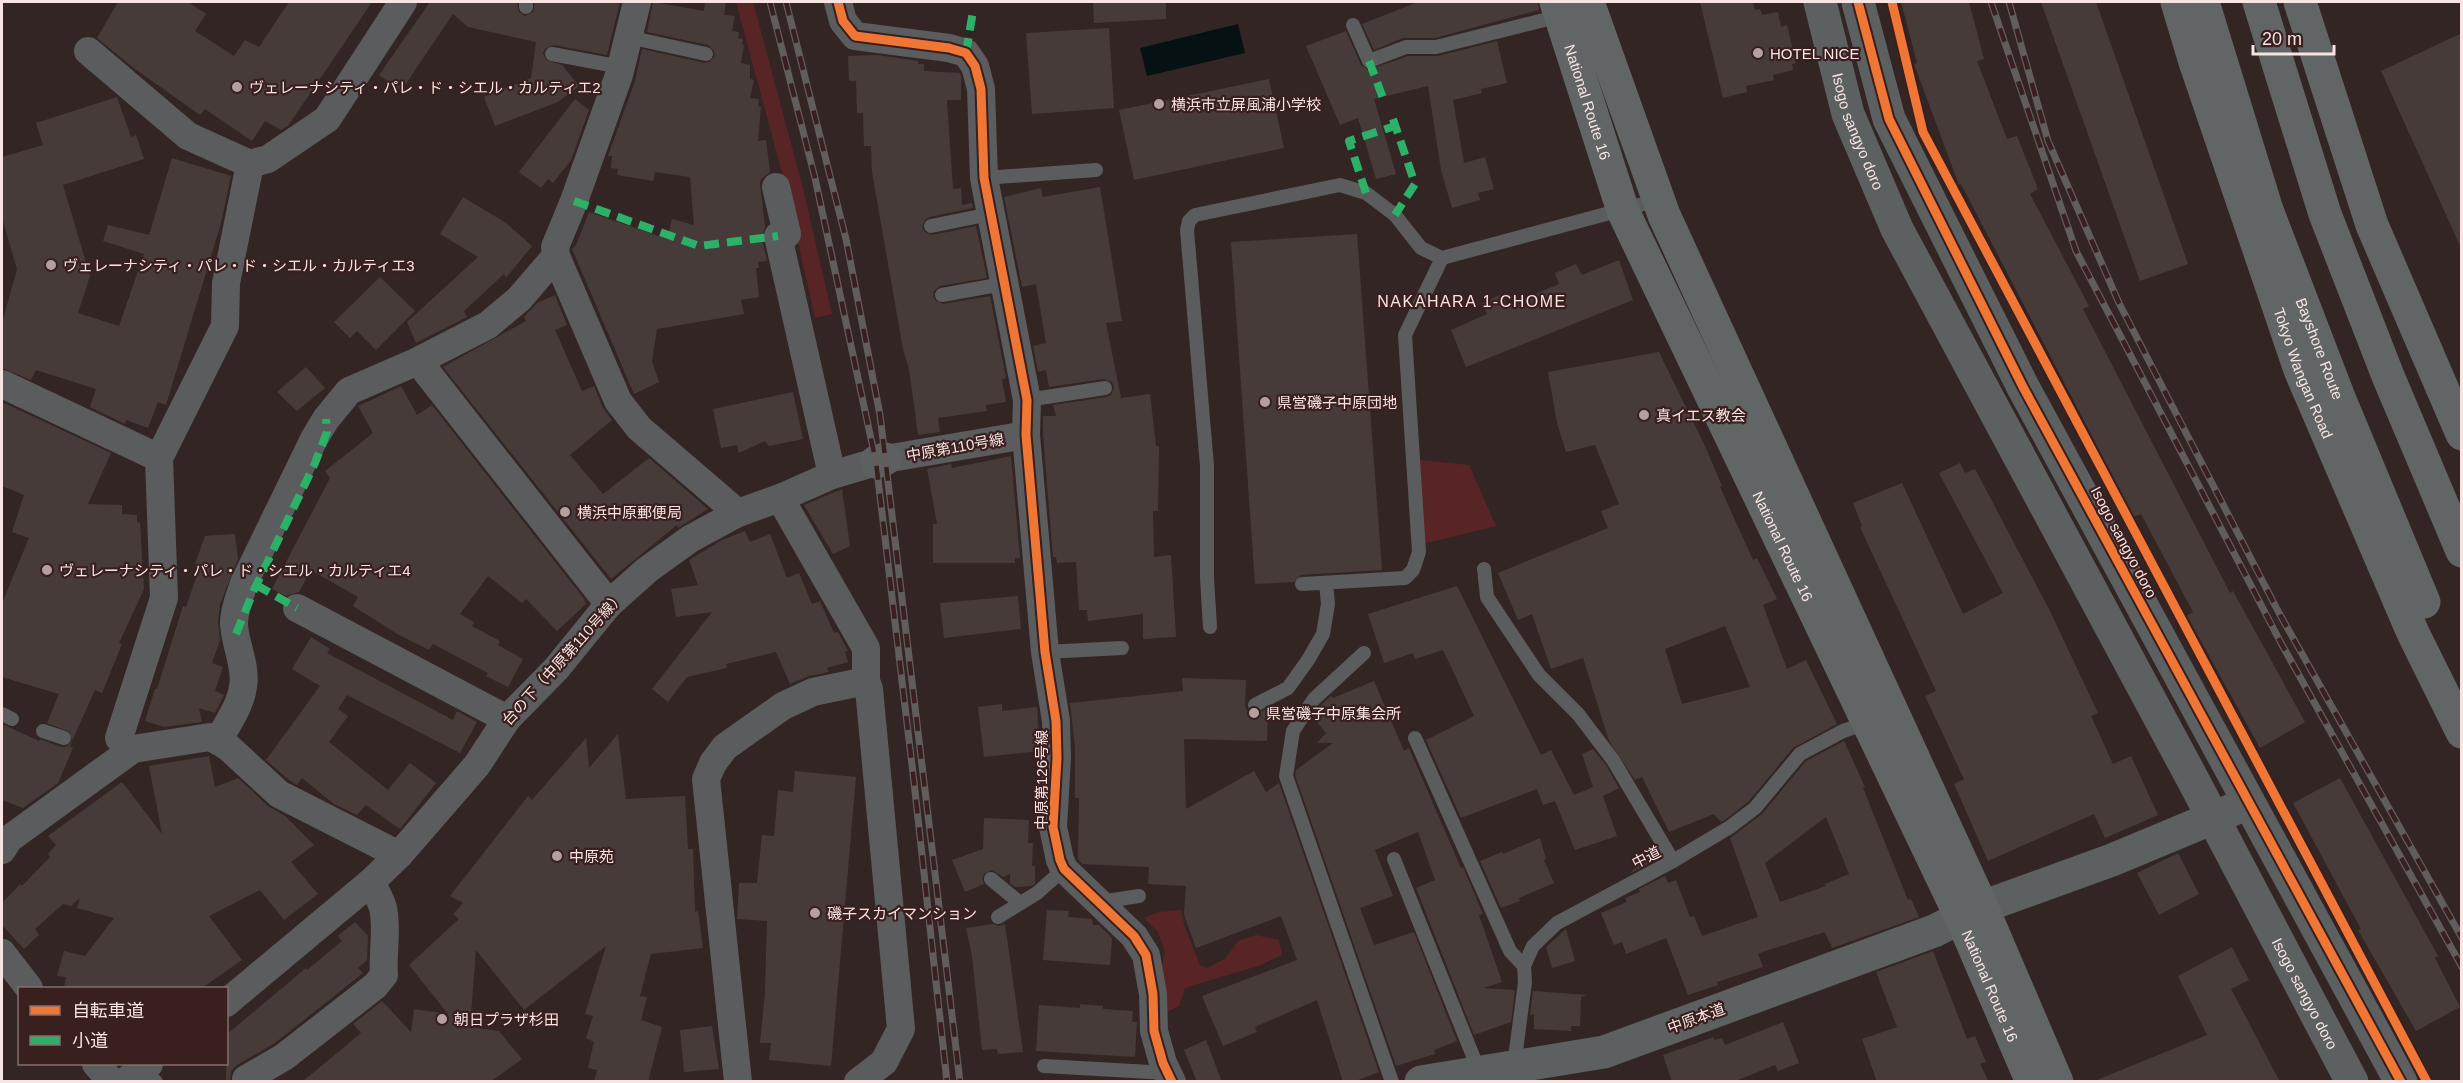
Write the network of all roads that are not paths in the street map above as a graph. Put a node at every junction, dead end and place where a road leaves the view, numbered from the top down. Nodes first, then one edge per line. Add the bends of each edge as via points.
1 (403, 2) edge
2 (637, 2) edge
3 (838, 2) edge
4 (1820, 2) edge
5 (1858, 2) edge
6 (2177, 2) edge
7 (2204, 2) edge
8 (2259, 2) edge
9 (2300, 2) edge
10 (1568, 6) edge
11 (1353, 25) dead end
12 (628, 37) junction
13 (88, 51) dead end
14 (552, 54) dead end
15 (706, 54) dead end
16 (621, 67) junction
17 (250, 164) junction
18 (1096, 170) dead end
19 (984, 178) junction
20 (776, 187) dead end
21 (1658, 200) junction
22 (1623, 211) junction
23 (990, 214) junction
24 (931, 226) dead end
25 (556, 256) junction
26 (1442, 258) junction
27 (1004, 284) junction
28 (942, 295) dead end
29 (418, 361) junction
30 (2, 384) edge
31 (1106, 388) dead end
32 (1027, 400) junction
33 (2462, 434) edge
34 (1026, 435) junction
35 (159, 458) junction
36 (880, 461) joint
37 (832, 475) junction
38 (780, 498) junction
39 (738, 513) junction
40 (2462, 551) edge
41 (1484, 569) dead end
42 (1326, 583) junction
43 (1302, 584) dead end
44 (609, 604) junction
45 (297, 608) dead end
46 (1210, 627) dead end
47 (1122, 648) dead end
48 (1045, 652) junction
49 (1364, 653) dead end
50 (866, 681) junction
51 (2462, 686) edge
52 (1255, 705) dead end
53 (507, 718) junction
54 (1867, 723) junction
55 (43, 730) dead end
56 (2462, 732) edge
57 (64, 738) dead end
58 (1414, 738) dead end
59 (218, 741) junction
60 (119, 748) junction
61 (2249, 803) junction
62 (2214, 818) junction
63 (2, 850) edge
64 (399, 855) junction
65 (1394, 859) dead end
66 (1673, 861) junction
67 (1064, 869) junction
68 (991, 879) dead end
69 (371, 882) junction
70 (1139, 896) dead end
71 (1100, 902) junction
72 (1020, 903) junction
73 (1971, 912) junction
74 (998, 917) dead end
75 (1524, 966) junction
76 (228, 1001) edge
77 (97, 1065) edge
78 (1044, 1066) dead end
79 (1532, 1066) junction
80 (1479, 1071) junction
81 (1170, 1077) edge
82 (246, 1079) dead end
83 (112, 1082) edge
84 (738, 1082) edge
85 (858, 1082) edge
86 (1392, 1082) edge
87 (1421, 1082) edge
88 (2032, 1082) edge
89 (2057, 1082) edge
90 (2352, 1082) edge
91 (2401, 1082) edge

1 - 17 street via 327,119 268,159
2 - 12 street
3 - 19 street, 中原第126号線 via 843,21 855,36 966,53 975,66 981,89
4 - 62 street, Isogo sangyo doro via 1848,114 1897,229
5 - 61 street, Isogo sangyo doro via 1889,119 2023,387
6 - 56 highway, Tokyo Wangan Road via 2300,370 2413,633
7 - 51 highway, Bayshore Route via 2272,221 2338,395
8 - 40 highway via 2325,214
9 - 33 highway via 2372,225
10 - 11 lane via 1436,47 1406,47 1369,61
10 - 21 highway, National Route 16
10 - 22 highway, National Route 16
12 - 15 lane
12 - 16 street
13 - 17 street via 188,136
14 - 16 lane
16 - 25 street via 555,247
17 - 35 street via 226,283 225,326
18 - 19 lane
19 - 23 street, 中原第126号線
20 - 37 street via 787,234 778,236
21 - 22 lane
21 - 73 highway, National Route 16
22 - 26 lane
22 - 54 highway, National Route 16
23 - 24 lane
23 - 27 street, 中原第126号線
25 - 29 street via 519,299 488,325
25 - 39 street via 618,401 639,428
26 - 42 lane via 1405,335 1419,552 1413,570 1405,578
26 - 46 lane via 1421,248 1395,215 1366,193 1340,185 1196,215 1189,221 1207,466
27 - 28 lane
27 - 32 street, 中原第126号線
29 - 44 street
29 - 59 street via 349,391 314,439 237,605 234,625 243,686
30 - 35 street
31 - 32 lane
32 - 34 street, 中原第126号線
34 - 36 street, 中原第110号線
34 - 48 street, 中原第126号線
35 - 60 street via 164,598
36 - 37 street, 台の下（中原第110号線）
37 - 38 street, 台の下（中原第110号線）
38 - 39 street, 台の下（中原第110号線）
38 - 50 street via 866,648
39 - 44 street, 台の下（中原第110号線） via 690,539 646,570
41 - 66 lane via 1487,597 1539,675 1578,714 1613,760
42 - 43 lane
42 - 52 lane via 1328,604 1323,634 1313,652 1288,688
44 - 53 street, 台の下（中原第110号線） via 556,669
45 - 53 street
47 - 48 lane
48 - 67 street, 中原第126号線 via 1058,758 1053,827
49 - 86 lane via 1314,699 1293,731 1286,776
50 - 84 street via 813,692 783,706 725,747 706,779
50 - 85 street via 901,1029 884,1062
53 - 64 street, 台の下（中原第110号線） via 477,765
54 - 66 lane, 中道 via 1800,754 1755,808
54 - 73 highway, National Route 16
55 - 57 lane
58 - 75 lane via 1510,951
59 - 60 street via 210,737
59 - 64 street via 279,794
60 - 63 street via 9,839
61 - 62 street, 中原本道
61 - 91 street, Isogo sangyo doro
62 - 73 street, 中原本道
62 - 90 street, Isogo sangyo doro
64 - 69 street, 台の下（中原第110号線）
65 - 80 lane
66 - 75 lane, 中道 via 1557,923 1533,946
67 - 71 street
67 - 72 lane
68 - 72 lane
69 - 76 street, 台の下（中原第110号線）
69 - 82 street via 383,908 384,975 284,1057
70 - 71 lane
71 - 81 street via 1134,936 1146,956 1154,1031
72 - 74 lane
73 - 79 street, 中原本道 via 1934,931 1604,1052
73 - 88 highway, National Route 16
73 - 89 highway, National Route 16
75 - 79 lane, 中道
77 - 83 street
78 - 81 lane
79 - 80 street, 中原本道
80 - 87 street, 中原本道

